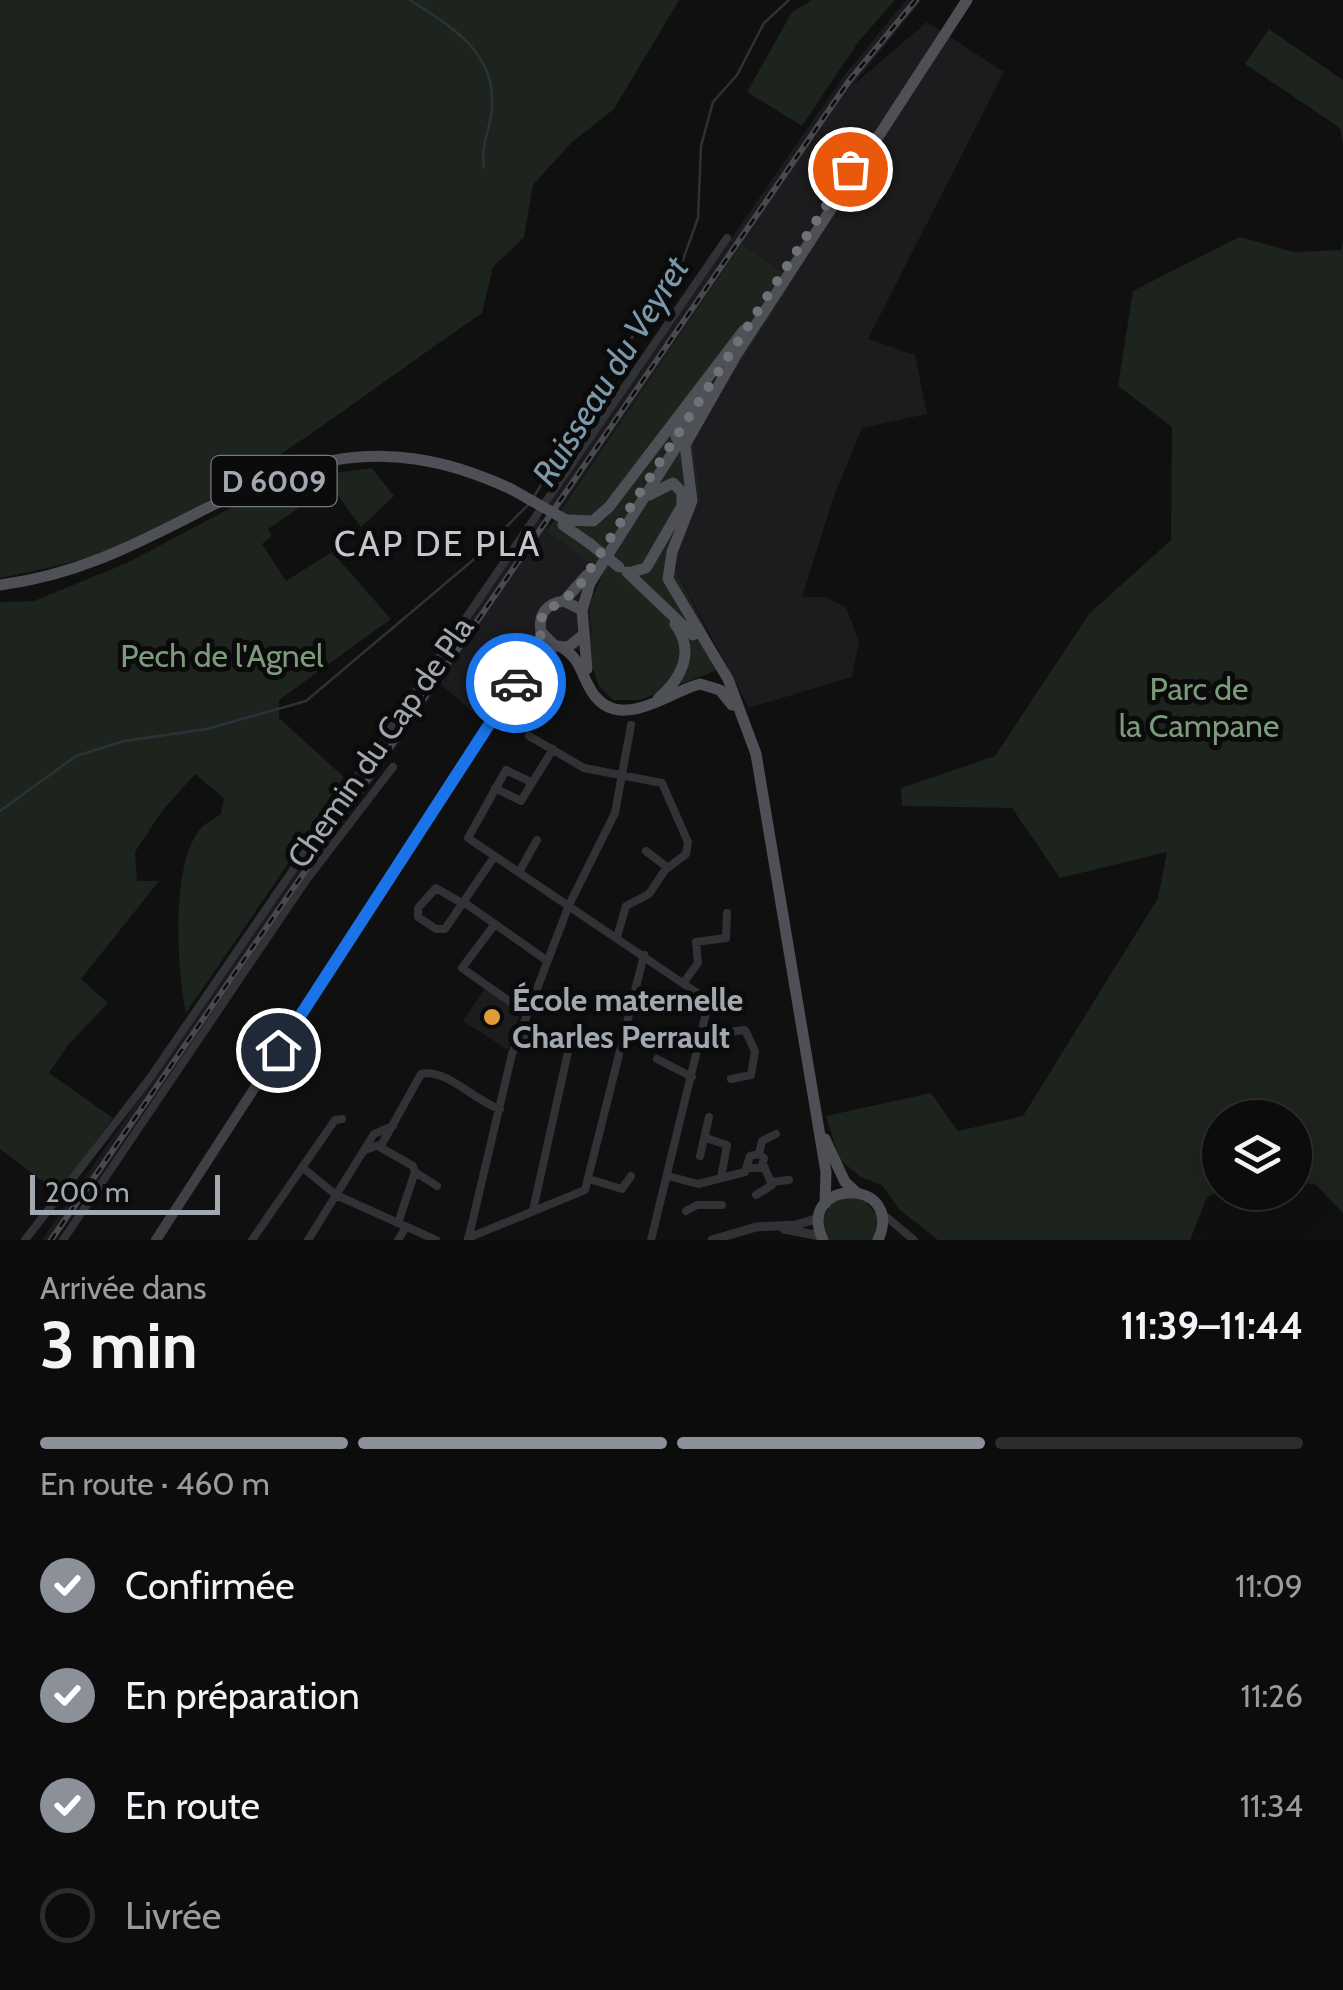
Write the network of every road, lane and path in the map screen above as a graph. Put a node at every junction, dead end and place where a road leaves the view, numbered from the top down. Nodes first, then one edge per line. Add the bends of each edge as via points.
1 (964, 0) edge
2 (727, 238) dead end
3 (756, 315) junction
4 (735, 357) junction
5 (511, 490) junction
6 (564, 523) junction
7 (610, 550) junction
8 (624, 570) junction
9 (0, 588) edge
10 (564, 601) junction
11 (582, 610) junction
12 (541, 632) junction
13 (583, 635) junction
14 (558, 646) junction
15 (598, 696) junction
16 (735, 700) junction
17 (644, 709) junction
18 (630, 726) dead end
19 (528, 736) dead end
20 (553, 749) junction
21 (393, 768) dead end
22 (621, 775) junction
23 (530, 786) junction
24 (496, 788) junction
25 (440, 805) junction
26 (768, 811) junction
27 (538, 840) dead end
28 (646, 851) dead end
29 (494, 857) junction
30 (668, 868) junction
31 (519, 872) junction
32 (462, 903) junction
33 (569, 905) junction
34 (727, 913) dead end
35 (495, 924) junction
36 (617, 936) junction
37 (644, 954) junction
38 (546, 960) junction
39 (684, 982) junction
40 (526, 1013) junction
41 (520, 1034) junction
42 (702, 1035) junction
43 (658, 1058) dead end
44 (692, 1077) junction
45 (730, 1079) dead end
46 (500, 1109) junction
47 (710, 1117) dead end
48 (342, 1120) dead end
49 (818, 1121) junction
50 (393, 1126) junction
51 (776, 1134) dead end
52 (706, 1138) junction
53 (378, 1146) junction
54 (364, 1150) junction
55 (759, 1154) junction
56 (700, 1156) dead end
57 (764, 1166) junction
58 (302, 1167) junction
59 (749, 1168) junction
60 (415, 1172) junction
61 (630, 1176) dead end
62 (668, 1176) junction
63 (722, 1178) junction
64 (590, 1179) junction
65 (789, 1180) dead end
66 (772, 1182) junction
67 (698, 1184) junction
68 (437, 1186) dead end
69 (856, 1192) junction
70 (336, 1195) junction
71 (756, 1195) dead end
72 (702, 1204) junction
73 (825, 1204) junction
74 (722, 1205) dead end
75 (879, 1208) junction
76 (533, 1210) junction
77 (686, 1211) dead end
78 (818, 1218) junction
79 (402, 1225) junction
80 (772, 1227) junction
81 (879, 1237) edge
82 (822, 1238) edge
83 (468, 1239) edge
84 (913, 1239) edge
85 (25, 1240) edge
86 (63, 1240) edge
87 (156, 1240) edge
88 (252, 1240) edge
89 (308, 1240) edge
90 (398, 1240) edge
91 (436, 1240) edge
92 (652, 1240) edge
93 (712, 1240) edge

1 - 3 main road
1 - 4 main road
2 - 85 street, Chemin du Cap de Pla via 150,1078
3 - 6 main road via 608,506 592,521
3 - 10 main road
4 - 7 main road
4 - 16 main road via 685,445 692,501 668,572 673,593
5 - 6 main road, D 6009, bridge
5 - 9 main road, D 6009 via 427,466 322,466 270,482 98,568
5 - 9 main road, D 6009 via 484,476 398,457 320,461 266,478 119,554
6 - 8 main road, D 6009, bridge
7 - 8 main road via 653,490 666,483 679,488 682,506 646,568
7 - 11 main road
8 - 16 main road, D 6009 via 693,636
8 - 17 main road via 676,625 686,646 678,677
10 - 11 main road
10 - 12 main road via 546,608
11 - 13 main road
12 - 14 main road
12 - 25 main road via 534,655
13 - 14 main road
13 - 15 main road
14 - 15 main road via 576,658
14 - 25 main road via 537,661
15 - 17 main road via 621,709
16 - 26 main road, D 6009
17 - 26 main road via 687,687 720,690 747,741
18 - 22 street
19 - 20 street
20 - 22 street via 584,768
20 - 23 street
21 - 86 street via 308,879
22 - 30 street via 666,789 688,842 681,861
22 - 33 street via 614,813
23 - 24 street via 521,800
23 - 24 street via 510,769
24 - 29 street via 467,833
25 - 87 main road
26 - 49 main road, D 6009
27 - 31 street
28 - 30 street
29 - 31 street
29 - 32 street
30 - 36 street via 649,894 626,906
31 - 33 street
32 - 32 street via 436,888 416,913 440,930
32 - 35 street
33 - 36 street
33 - 38 street
34 - 39 street via 726,938 696,942 698,963
35 - 38 street
35 - 40 street via 462,968
36 - 37 street
37 - 39 street
37 - 64 street
38 - 40 street
39 - 42 street via 710,1001
40 - 41 street
41 - 46 street
41 - 76 street via 568,1052
42 - 44 street
42 - 45 street via 745,1030 754,1050 751,1075
43 - 44 street
44 - 62 street
46 - 50 street via 428,1072 414,1080
46 - 83 street
47 - 52 street
48 - 58 street via 335,1120
49 - 69 main road, D 6009 via 838,1170
49 - 73 main road, D 6009
50 - 53 street
50 - 54 street via 374,1134
51 - 55 street via 762,1141
52 - 56 street
52 - 63 street via 726,1145
53 - 54 street
53 - 60 street
54 - 70 street
55 - 57 street
55 - 59 street via 750,1156
57 - 59 street
57 - 66 street
58 - 70 street
58 - 88 street
59 - 63 street
60 - 68 street
60 - 79 street
61 - 64 street via 622,1188
62 - 67 street
62 - 92 street
63 - 67 street
64 - 76 street via 585,1190
65 - 66 street
66 - 71 street
67 - 72 street
69 - 73 main road
69 - 75 main road
70 - 79 street
70 - 89 street
72 - 74 street
72 - 77 street
73 - 78 main road
75 - 81 main road
75 - 84 street
76 - 83 street
78 - 80 street
78 - 82 main road
79 - 90 street
79 - 91 street
80 - 82 street
80 - 93 street
81 - 84 street

